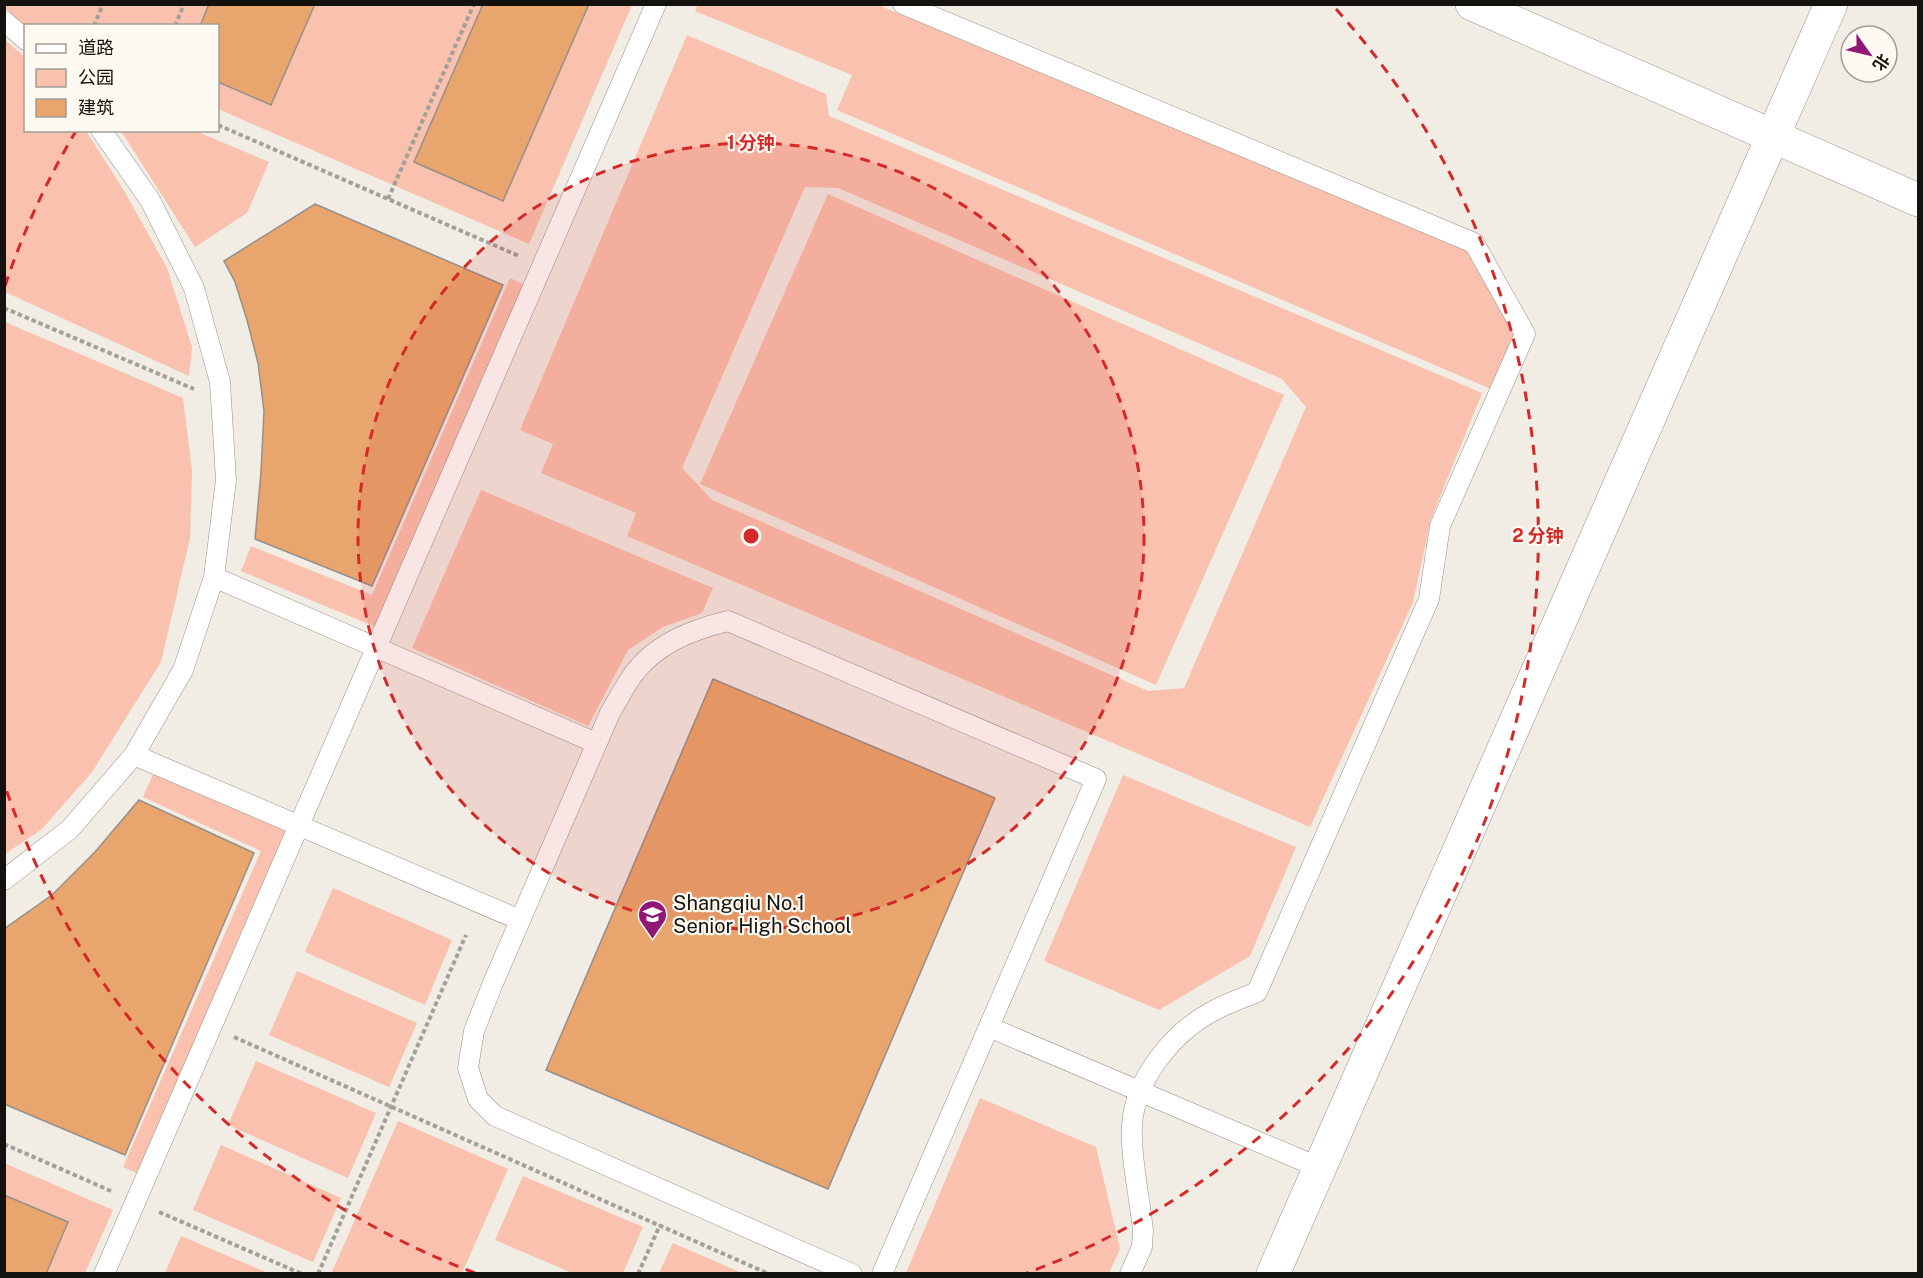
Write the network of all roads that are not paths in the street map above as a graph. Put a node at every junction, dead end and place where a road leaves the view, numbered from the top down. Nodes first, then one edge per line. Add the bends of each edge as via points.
1 (656, 4) edge
2 (903, 4) edge
3 (1472, 4) edge
4 (1831, 4) edge
5 (4, 21) edge
6 (24, 38) edge
7 (102, 132) edge
8 (1773, 136) junction
9 (1918, 200) edge
10 (214, 577) junction
11 (376, 647) junction
12 (596, 743) junction
13 (134, 755) junction
14 (299, 825) junction
15 (4, 880) edge
16 (520, 920) junction
17 (989, 1027) junction
18 (1139, 1091) junction
19 (1320, 1168) junction
20 (104, 1274) edge
21 (852, 1274) edge
22 (882, 1274) edge
23 (1130, 1274) edge
24 (1273, 1274) edge

1 - 11 lane
2 - 18 lane via 1474,243 1525,334 1440,526 1429,599 1257,992 1214,1010 1185,1031 1155,1064
3 - 8 street
4 - 8 street
5 - 6 lane
7 - 10 lane via 150,200 194,288 220,382 226,480
8 - 9 street
8 - 19 street
10 - 11 lane
10 - 13 lane via 183,670
11 - 12 lane
11 - 14 lane
12 - 16 lane
12 - 17 lane via 633,674 664,645 698,628 728,621 1096,779
13 - 14 lane
13 - 15 lane via 70,829
14 - 16 lane
14 - 20 lane
16 - 21 lane via 474,1031 468,1068 478,1099 495,1116
17 - 18 lane
17 - 22 lane
18 - 19 lane
18 - 23 lane via 1132,1125 1143,1231 1142,1246
19 - 24 street

